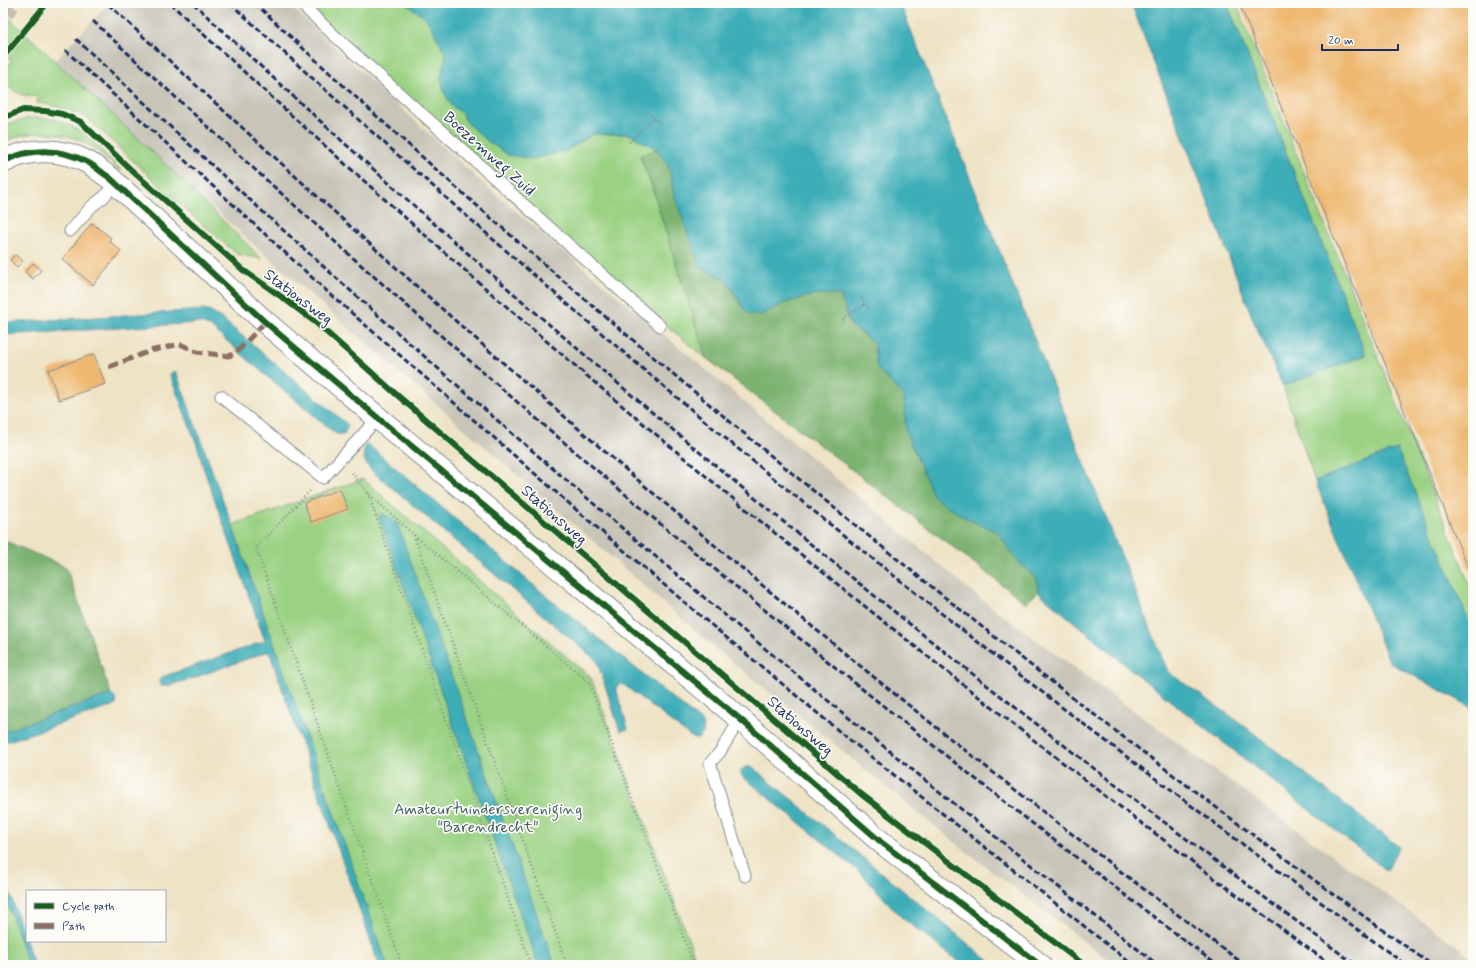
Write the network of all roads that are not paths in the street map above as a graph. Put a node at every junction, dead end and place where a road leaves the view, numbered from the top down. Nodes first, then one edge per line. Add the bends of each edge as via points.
1 (300, 3) edge
2 (3, 162) edge
3 (115, 183) junction
4 (70, 231) dead end
5 (660, 326) dead end
6 (221, 396) dead end
7 (378, 418) junction
8 (740, 719) junction
9 (745, 876) dead end
10 (1040, 965) edge

1 - 5 lane, Boezemweg Zuid via 336,38
2 - 3 street via 28,152 47,151 71,155 89,163
3 - 4 lane
3 - 7 street via 265,322
6 - 7 lane via 323,478
7 - 8 street
8 - 9 lane via 720,752 710,763
8 - 10 street via 881,842

